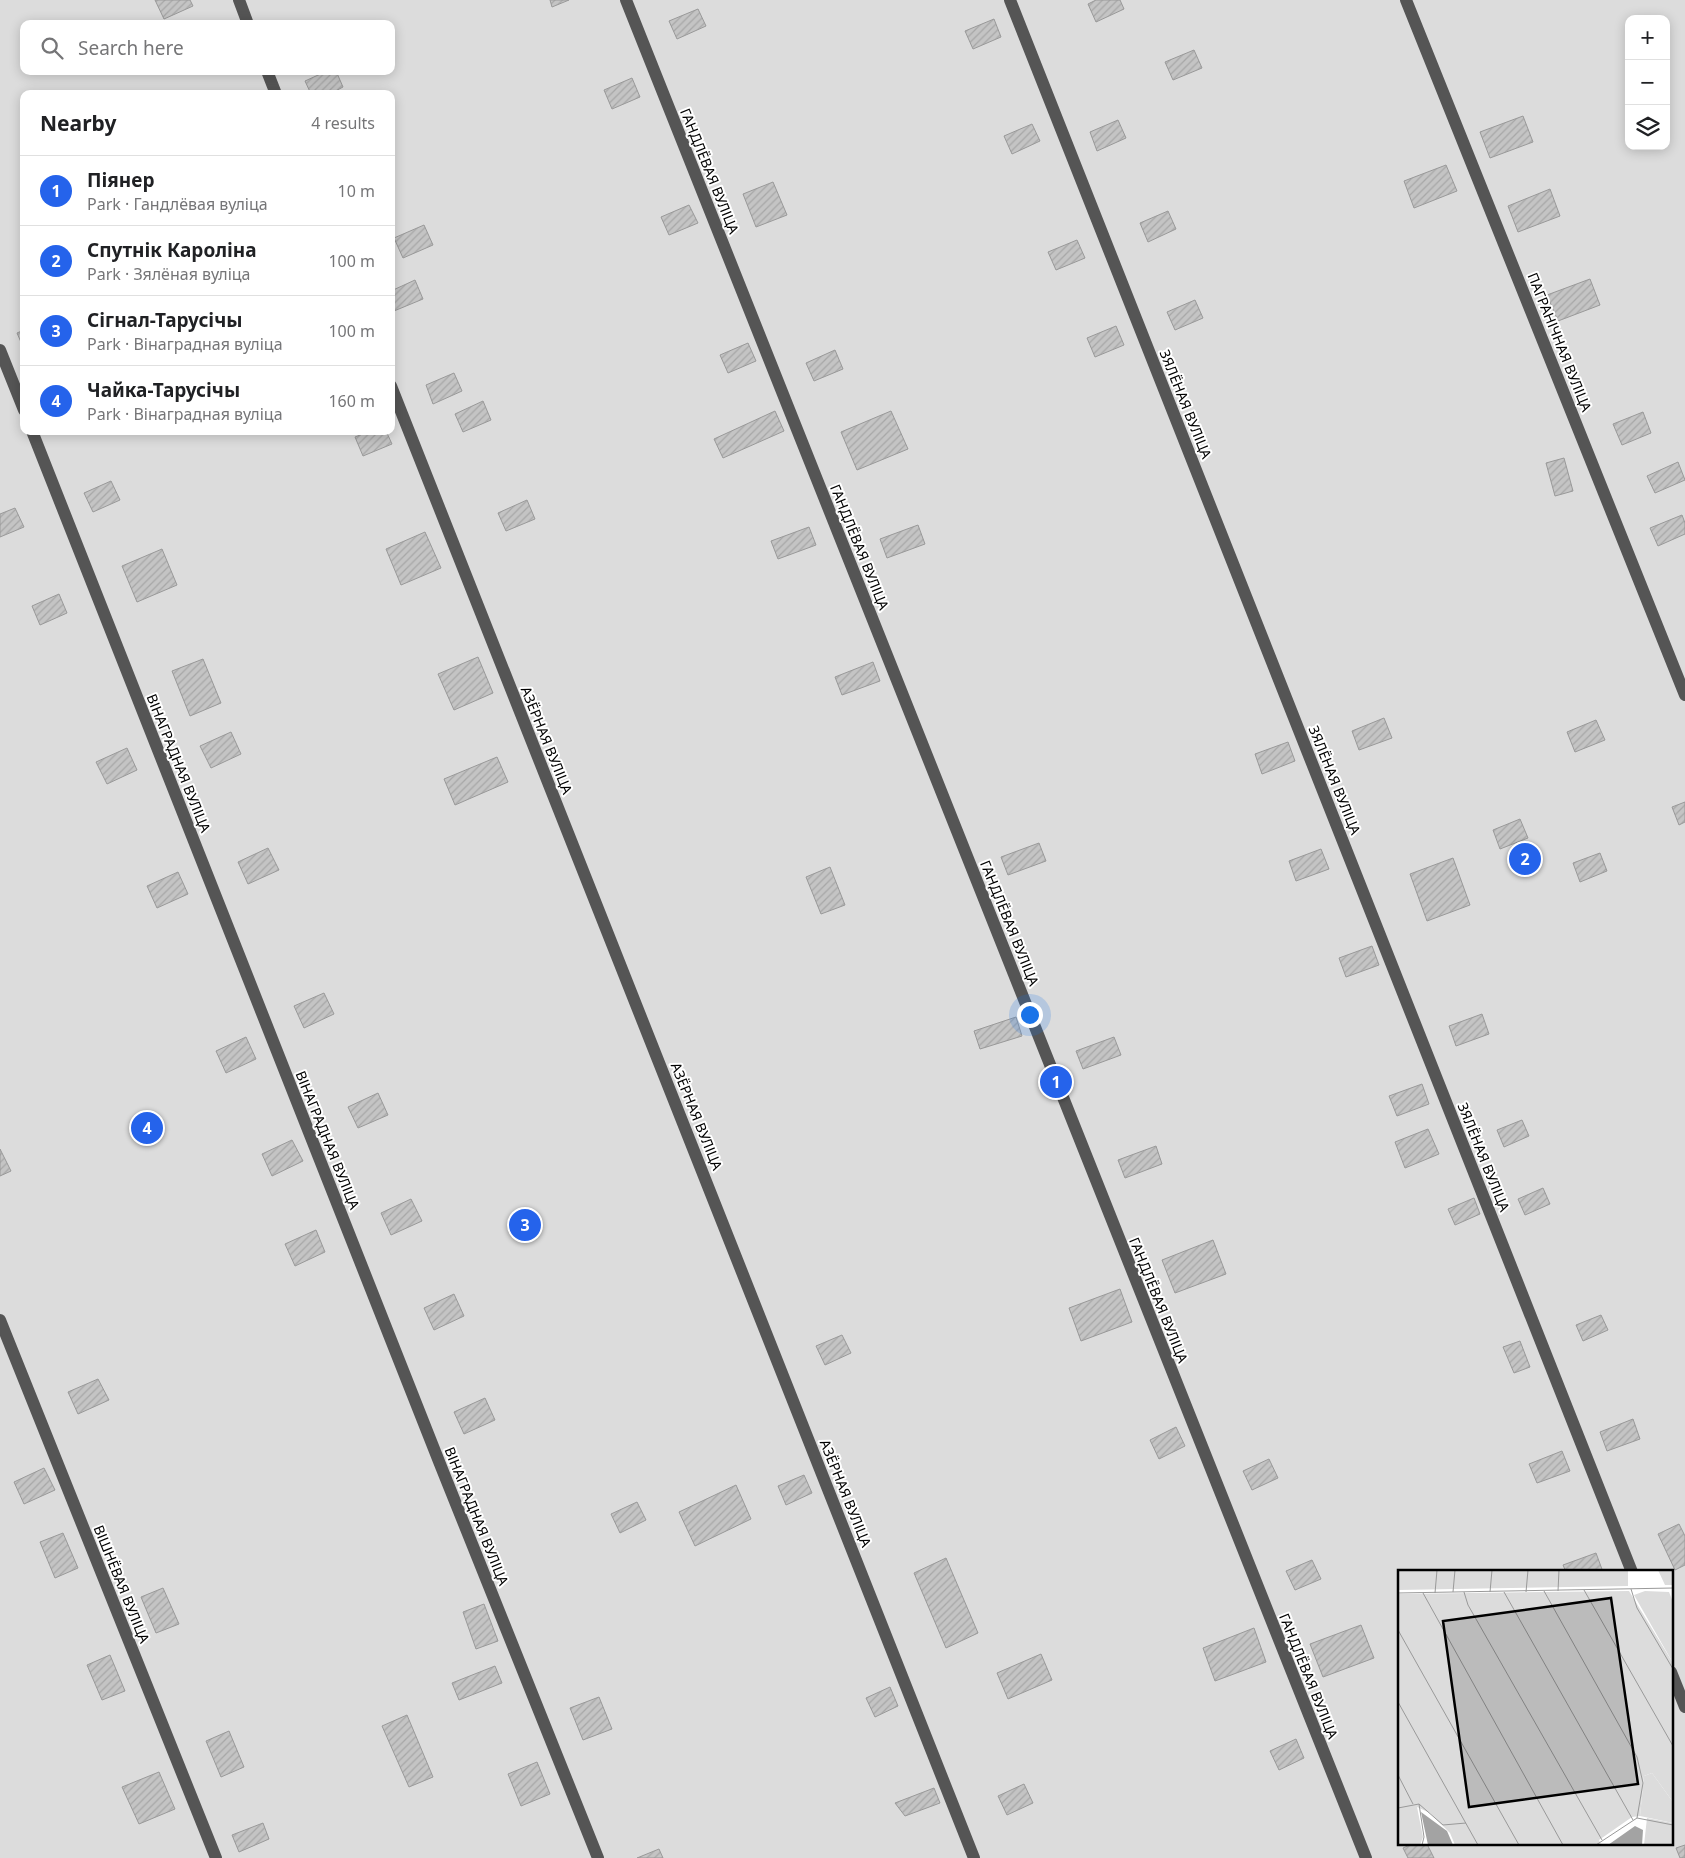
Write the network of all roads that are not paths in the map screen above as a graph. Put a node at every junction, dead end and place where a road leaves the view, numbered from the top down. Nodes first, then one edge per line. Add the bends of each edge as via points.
1 (238, 0) edge
2 (626, 0) edge
3 (1010, 0) edge
4 (1406, 0) edge
5 (246, 20) edge
6 (269, 75) edge
7 (274, 90) edge
8 (0, 350) edge
9 (395, 396) edge
10 (20, 400) edge
11 (34, 435) edge
12 (1685, 695) edge
13 (0, 1320) edge
14 (1631, 1570) edge
15 (1672, 1674) edge
16 (1685, 1707) edge
17 (216, 1858) edge
18 (598, 1858) edge
19 (974, 1858) edge
20 (1366, 1858) edge

1 - 5 street
2 - 20 street, ГАНДЛЁВАЯ ВУЛІЦА
3 - 14 street, ЗЯЛЁНАЯ ВУЛІЦА
4 - 12 street, ПАГРАНІЧНАЯ ВУЛІЦА
6 - 7 street
8 - 10 street
9 - 19 street, АЗЁРНАЯ ВУЛІЦА
11 - 18 street, ВІНАГРАДНАЯ ВУЛІЦА
13 - 17 street, ВІШНЁВАЯ ВУЛІЦА
15 - 16 street

